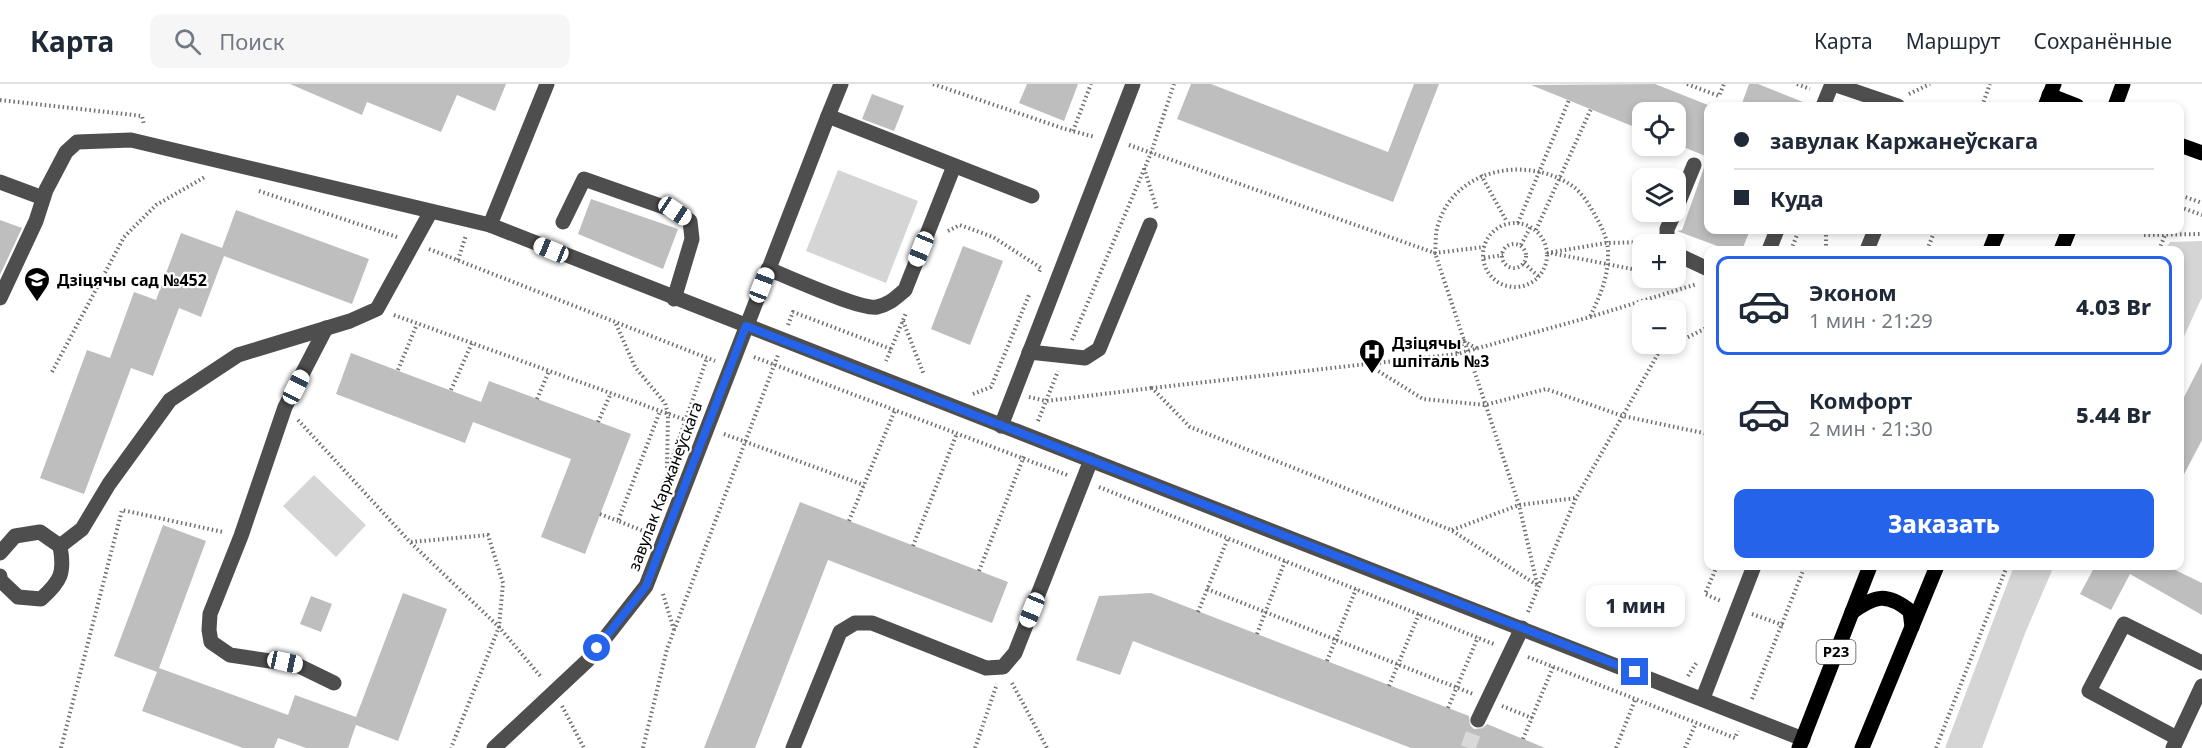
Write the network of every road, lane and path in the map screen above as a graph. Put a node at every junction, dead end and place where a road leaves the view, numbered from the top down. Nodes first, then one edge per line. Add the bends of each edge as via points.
1 (547, 84) edge
2 (841, 84) edge
3 (933, 84) edge
4 (1091, 84) edge
5 (1133, 84) edge
6 (1174, 84) edge
7 (1687, 84) edge
8 (1724, 84) edge
9 (1832, 84) edge
10 (1930, 84) edge
11 (1990, 84) edge
12 (2123, 84) edge
13 (2049, 95) edge
14 (0, 100) edge
15 (1569, 100) dead end
16 (1825, 102) edge
17 (1899, 102) edge
18 (1904, 102) edge
19 (1983, 102) edge
20 (2067, 102) edge
21 (2116, 102) edge
22 (1591, 109) dead end
23 (828, 116) junction
24 (1072, 131) junction
25 (1112, 140) junction
26 (149, 144) junction
27 (2184, 146) edge
28 (1151, 153) junction
29 (2202, 153) edge
30 (1694, 165) dead end
31 (954, 166) junction
32 (1144, 167) junction
33 (198, 172) dead end
34 (1538, 172) junction
35 (1481, 175) junction
36 (1560, 179) junction
37 (0, 182) edge
38 (1686, 184) edge
39 (252, 189) dead end
40 (1032, 196) dead end
41 (2184, 196) edge
42 (43, 198) junction
43 (2202, 203) edge
44 (2184, 208) edge
45 (430, 213) junction
46 (2202, 215) edge
47 (1155, 221) joint
48 (563, 222) dead end
49 (1507, 222) junction
50 (1518, 223) junction
51 (490, 225) junction
52 (1531, 226) junction
53 (1536, 230) junction
54 (945, 233) dead end
55 (2184, 233) edge
56 (2152, 234) edge
57 (2202, 234) edge
58 (2144, 235) dead end
59 (1632, 242) edge
60 (415, 243) junction
61 (1606, 243) junction
62 (1521, 245) junction
63 (1484, 247) junction
64 (1435, 253) junction
65 (1547, 253) junction
66 (1503, 255) junction
67 (1484, 258) junction
68 (1686, 258) edge
69 (1524, 263) junction
70 (1607, 264) junction
71 (1704, 266) edge
72 (768, 269) junction
73 (1632, 269) edge
74 (1540, 278) junction
75 (1036, 279) dead end
76 (1701, 282) dead end
77 (1032, 290) dead end
78 (0, 298) edge
79 (674, 299) junction
80 (377, 309) junction
81 (907, 310) dead end
82 (1590, 318) junction
83 (903, 320) junction
84 (417, 323) junction
85 (616, 324) junction
86 (746, 326) junction
87 (326, 328) junction
88 (1704, 329) edge
89 (783, 340) junction
90 (1464, 341) junction
91 (472, 343) junction
92 (891, 349) junction
93 (736, 350) junction
94 (1479, 350) junction
95 (1468, 351) junction
96 (1029, 352) junction
97 (1456, 354) junction
98 (1065, 357) junction
99 (774, 364) junction
100 (1367, 364) junction
101 (884, 366) dead end
102 (729, 367) junction
103 (398, 370) dead end
104 (549, 371) junction
105 (52, 372) dead end
106 (916, 378) dead end
107 (991, 387) junction
108 (1152, 388) junction
109 (451, 390) dead end
110 (611, 393) junction
111 (1014, 393) junction
112 (970, 394) dead end
113 (537, 399) dead end
114 (1046, 401) junction
115 (1485, 405) junction
116 (285, 407) junction
117 (895, 410) junction
118 (660, 411) junction
119 (668, 414) junction
120 (1623, 416) junction
121 (598, 422) dead end
122 (1001, 426) junction
123 (707, 428) junction
124 (957, 433) junction
125 (1704, 433) edge
126 (1032, 437) junction
127 (746, 442) junction
128 (1023, 458) junction
129 (1091, 460) junction
130 (667, 473) dead end
131 (1083, 481) junction
132 (864, 485) junction
133 (1576, 498) junction
134 (1519, 505) junction
135 (600, 514) dead end
136 (618, 521) junction
137 (849, 521) dead end
138 (1451, 530) junction
139 (646, 532) dead end
140 (241, 536) junction
141 (1228, 538) junction
142 (410, 542) junction
143 (60, 546) junction
144 (913, 546) dead end
145 (0, 553) edge
146 (1285, 561) junction
147 (1752, 570) edge
148 (1804, 570) edge
149 (1868, 570) edge
150 (1935, 570) edge
151 (2005, 570) edge
152 (979, 571) dead end
153 (0, 576) edge
154 (1537, 585) junction
155 (1207, 589) junction
156 (1356, 589) junction
157 (1738, 608) junction
158 (1198, 612) dead end
159 (1265, 612) junction
160 (1852, 612) junction
161 (1419, 614) junction
162 (1783, 625) junction
163 (499, 627) junction
164 (1912, 627) junction
165 (1522, 628) junction
166 (1257, 634) dead end
167 (1478, 637) junction
168 (1335, 640) junction
169 (1510, 650) junction
170 (1327, 662) dead end
171 (2202, 663) edge
172 (1398, 664) junction
173 (1003, 667) junction
174 (1553, 668) junction
175 (334, 683) dead end
176 (1389, 686) dead end
177 (2202, 686) edge
178 (1456, 688) junction
179 (1755, 691) dead end
180 (554, 692) junction
181 (1702, 698) junction
182 (1487, 700) junction
183 (1635, 700) junction
184 (1448, 708) dead end
185 (1532, 718) junction
186 (1478, 720) tunnel mouth
187 (1696, 723) junction
188 (1735, 738) dead end
189 (1523, 739) dead end
190 (1801, 743) edge
191 (2175, 743) edge
192 (61, 748) edge
193 (451, 748) edge
194 (494, 748) edge
195 (584, 748) edge
196 (643, 748) edge
197 (793, 748) edge
198 (975, 748) edge
199 (1047, 748) edge
200 (1616, 748) edge
201 (1685, 748) edge
202 (1862, 748) edge
203 (1936, 748) edge

1 - 51 street
2 - 23 street, завулак Каржанеўскага
3 - 24 path
4 - 24 path
5 - 25 street
6 - 28 path
7 - 8 path via 1719,96
9 - 16 street
9 - 17 street
10 - 18 path via 1910,94
11 - 19 path
12 - 21 main road
13 - 20 main road
14 - 26 path via 142,116
15 - 34 path
22 - 36 path
23 - 31 street
23 - 72 street, завулак Каржанеўскага
24 - 25 path
25 - 28 path
25 - 96 street
26 - 42 street via 131,140 77,142 66,152
26 - 45 street
27 - 29 main road
28 - 32 path
28 - 64 path
30 - 38 street
31 - 40 street
31 - 72 street via 905,290 889,303 875,308
32 - 47 path
32 - 98 path
33 - 105 path via 208,175 156,205 124,237
34 - 35 path via 1512,168
34 - 36 path
34 - 50 path
35 - 49 path
35 - 64 path via 1453,196 1438,225
36 - 53 path
36 - 61 path via 1572,185 1589,205 1604,231
37 - 42 street
39 - 60 path
41 - 43 path
42 - 78 street
44 - 46 path
45 - 51 street
45 - 60 street
47 - 98 street via 1099,349 1085,358
48 - 79 street via 584,179 675,211 690,221 692,239
49 - 50 path
49 - 63 path via 1493,231
50 - 52 path
51 - 79 street
52 - 53 path
52 - 62 path
53 - 65 path
54 - 75 path via 960,225 993,237 1041,268
55 - 57 path
56 - 58 path
59 - 61 path
60 - 80 street
60 - 85 path
61 - 65 path
61 - 70 path
62 - 66 path via 1510,244
62 - 69 path via 1526,254
63 - 64 path
63 - 67 path
64 - 90 path
65 - 70 path
65 - 74 path
66 - 67 path
66 - 69 path via 1508,266 1517,268
67 - 74 path via 1491,279 1504,286 1522,288
68 - 71 street
69 - 74 path
70 - 73 path
70 - 82 path via 1605,283
72 - 86 street, завулак Каржанеўскага
76 - 82 path
77 - 107 path
79 - 86 street
80 - 84 path
80 - 87 street
81 - 83 path
82 - 94 path
83 - 92 path
83 - 106 path via 927,382
84 - 91 path
84 - 103 path
85 - 102 path
85 - 119 path via 635,367 665,403
86 - 89 street
86 - 93 street, завулак Каржанеўскага
87 - 116 street
87 - 143 street via 238,355 170,400 109,484 82,529
88 - 120 path via 1659,352
89 - 92 path via 793,312
89 - 99 path
89 - 122 street
90 - 94 path
90 - 95 path
90 - 97 path
91 - 104 path
91 - 109 path
92 - 101 path
93 - 99 path
93 - 102 street, завулак Каржанеўскага
94 - 95 path
95 - 97 path
95 - 115 path
96 - 98 street
96 - 111 street
97 - 100 path
98 - 114 path
99 - 117 path
99 - 127 path
100 - 108 path
100 - 115 path via 1423,399
102 - 123 street, завулак Каржанеўскага
104 - 110 path
104 - 113 path
107 - 111 path
107 - 112 path
108 - 114 path
108 - 138 path via 1190,427
110 - 118 path
110 - 121 path
111 - 114 path
111 - 122 street
114 - 126 path
115 - 120 path via 1546,389
115 - 134 path
116 - 140 street
116 - 142 path
117 - 124 path
117 - 132 path
118 - 119 path
118 - 136 path
119 - 123 path
119 - 130 path
120 - 125 path
120 - 133 path
122 - 126 street
123 - 127 path
123 - 180 street, завулак Каржанеўскага via 646,586 587,661
124 - 128 path
124 - 144 path
126 - 128 path
126 - 129 street
127 - 132 path
127 - 196 path via 667,650
128 - 131 path
128 - 152 path
129 - 131 street
129 - 165 street
131 - 141 path
131 - 173 street via 1015,653
132 - 137 path
133 - 134 path
133 - 154 path
134 - 138 path
134 - 154 path
135 - 136 path
136 - 139 path
138 - 154 path
140 - 175 street via 210,614 211,642 230,655 297,665
140 - 192 path via 122,510
141 - 146 path
141 - 155 path
142 - 163 path
142 - 163 path via 488,535 503,583
143 - 145 street via 39,532 15,536
143 - 153 street via 63,565 57,584 41,599 18,597
146 - 156 path
146 - 159 path
147 - 157 street
148 - 162 path
149 - 160 main road, Р23
150 - 164 main road
151 - 203 path
154 - 165 path
155 - 158 path
155 - 159 path
156 - 161 path
156 - 168 path
157 - 162 path
157 - 181 street
159 - 166 path
159 - 168 path
160 - 164 main road via 1871,599 1889,599 1910,611
160 - 190 main road, Р23
161 - 167 path
161 - 172 path
162 - 179 path
163 - 180 path
163 - 193 path
164 - 202 main road
165 - 169 street
165 - 181 street
167 - 169 path
167 - 178 path
168 - 170 path
168 - 172 path
169 - 174 path
169 - 182 street
171 - 191 street via 2124,624 2088,691
172 - 176 path
172 - 178 path
173 - 197 street via 986,668 872,624 855,622 840,632
173 - 198 path
173 - 199 path
174 - 183 path
174 - 185 path
177 - 191 street
178 - 182 path
178 - 184 path
180 - 194 street, завулак Каржанеўскага
180 - 195 path
181 - 190 street
182 - 185 path
182 - 186 street
183 - 187 path
183 - 200 path
185 - 189 path
187 - 188 path
187 - 201 path

